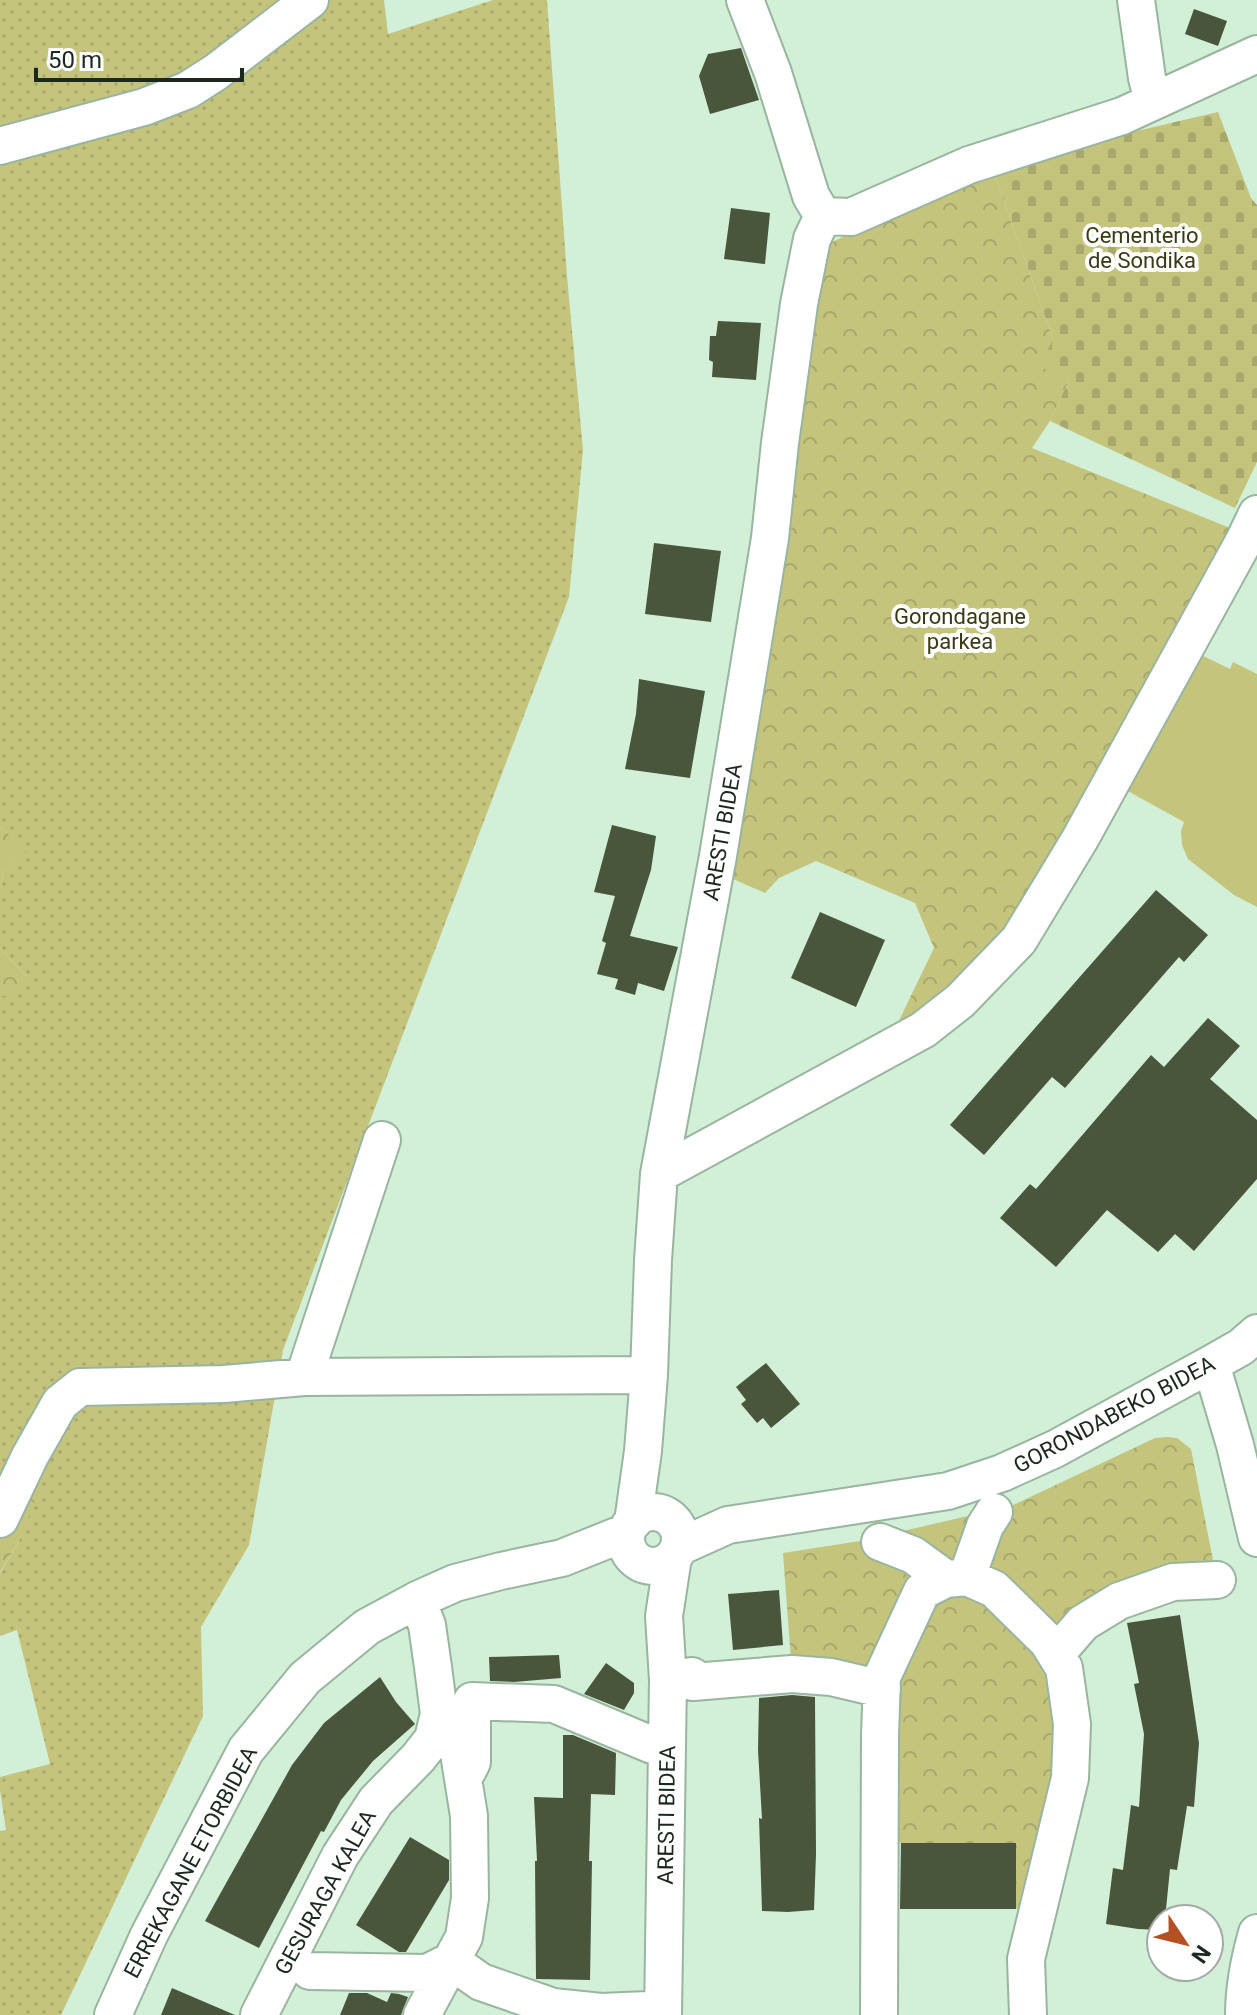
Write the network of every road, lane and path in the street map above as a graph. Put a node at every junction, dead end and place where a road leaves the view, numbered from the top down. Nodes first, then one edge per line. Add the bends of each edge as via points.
1 (310, 0) edge
2 (745, 0) edge
3 (1136, 0) edge
4 (1257, 54) edge
5 (1153, 101) junction
6 (0, 146) edge
7 (823, 216) junction
8 (1257, 514) edge
9 (382, 1140) dead end
10 (659, 1174) junction
11 (1257, 1333) edge
12 (1211, 1364) junction
13 (649, 1375) junction
14 (304, 1377) junction
15 (994, 1512) dead end
16 (0, 1519) edge
17 (652, 1538) junction
18 (1257, 1538) edge
19 (880, 1542) dead end
20 (956, 1578) junction
21 (1217, 1580) dead end
22 (417, 1600) junction
23 (1056, 1654) junction
24 (668, 1680) junction
25 (882, 1689) junction
26 (457, 1741) dead end
27 (652, 1745) dead end
28 (463, 1779) junction
29 (1257, 1933) edge
30 (451, 1961) junction
31 (310, 1971) dead end
32 (655, 2013) edge
33 (113, 2015) edge
34 (259, 2015) edge
35 (422, 2015) edge
36 (879, 2015) edge
37 (1028, 2015) edge
38 (1244, 2015) edge

1 - 6 street via 188,90
2 - 7 street via 811,196
3 - 5 street
4 - 5 street
5 - 7 street via 969,165 851,217
7 - 10 street, ARESTI BIDEA via 812,239 799,304 770,538
8 - 10 street via 1019,940 960,1001 923,1030
9 - 14 street
10 - 13 street, ARESTI BIDEA
11 - 12 street, GORONDABEKO BIDEA
12 - 17 street, GORONDABEKO BIDEA via 1055,1449 948,1491
12 - 18 street
13 - 14 street
13 - 17 street, ARESTI BIDEA via 643,1451
14 - 16 street via 80,1387 60,1403
15 - 20 street
17 - 22 street, ERREKAGANE ETORBIDEA via 455,1583
17 - 24 street, ARESTI BIDEA
19 - 20 street
20 - 23 street via 994,1589
20 - 25 street via 922,1591 882,1677
21 - 23 street via 1173,1582 1119,1601 1083,1623
22 - 33 street, ERREKAGANE ETORBIDEA via 367,1627 305,1678 246,1750
22 - 34 street, GESURAGA KALEA via 427,1625 439,1714 433,1739 376,1801 340,1856
23 - 37 street via 1064,1668 1072,1724 1070,1778 1026,1959
24 - 25 street via 792,1674
24 - 32 street, ARESTI BIDEA
25 - 36 street
26 - 28 street
27 - 28 street via 554,1704 472,1701 472,1762
28 - 30 street via 470,1898 464,1937
29 - 38 street
30 - 31 street via 427,1973
30 - 32 street via 481,1982 553,2007
30 - 35 street

